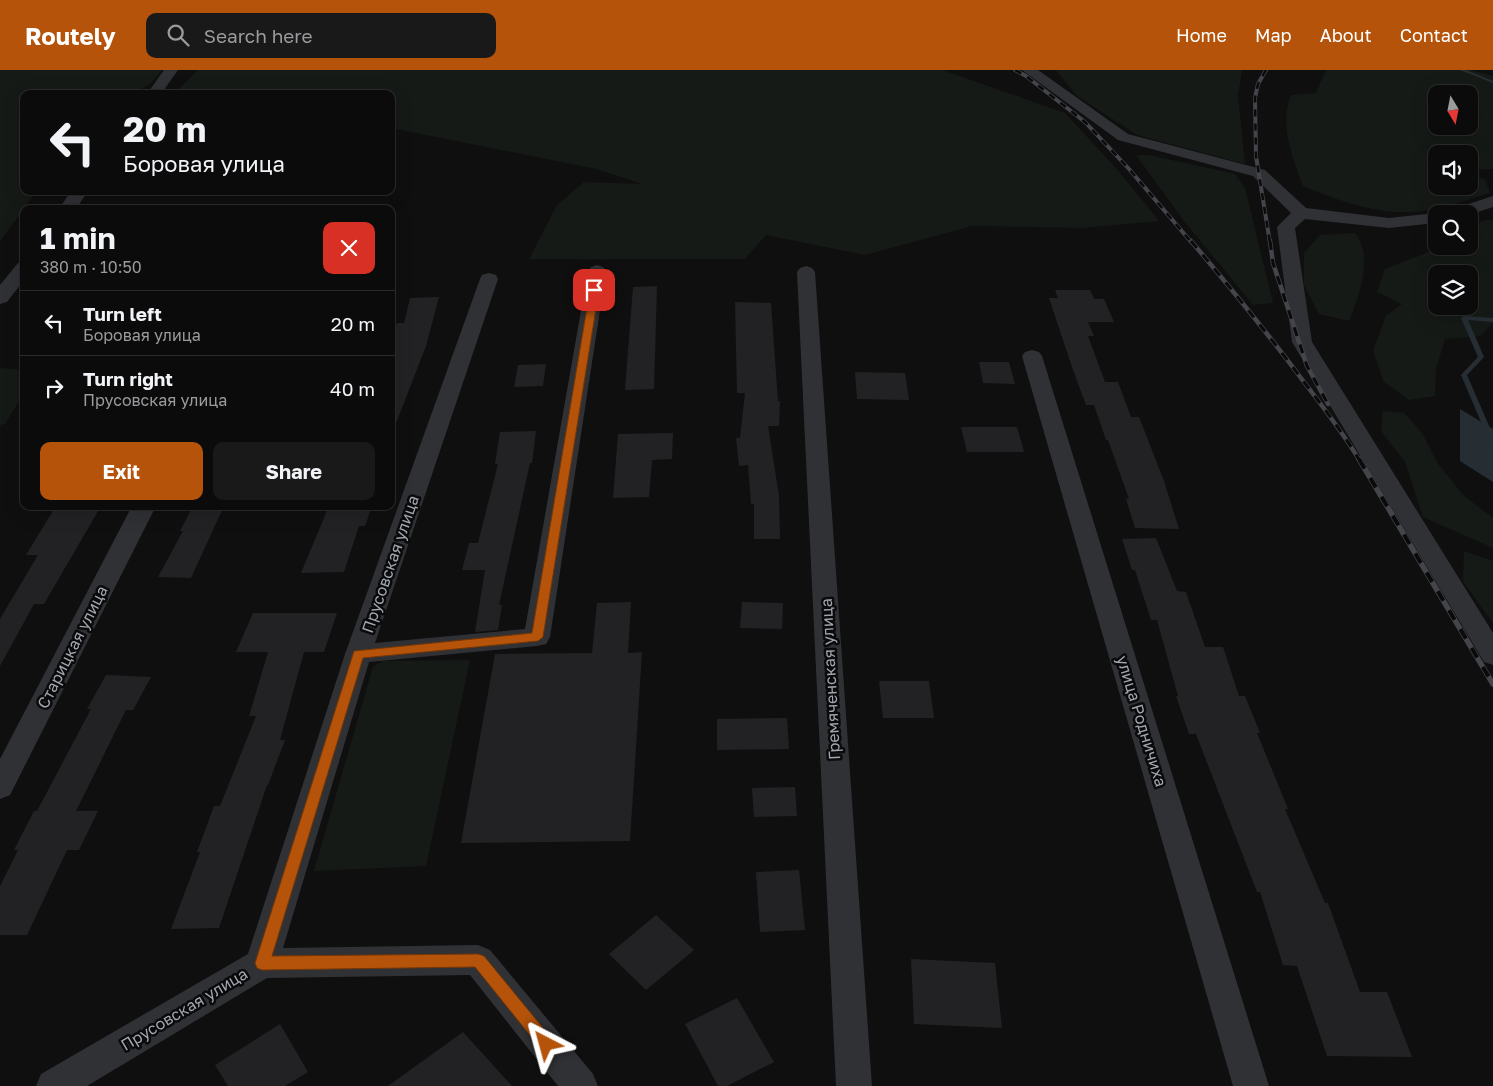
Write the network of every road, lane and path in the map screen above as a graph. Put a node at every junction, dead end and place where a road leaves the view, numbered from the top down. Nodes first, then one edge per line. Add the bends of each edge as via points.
1 (172, 70) edge
2 (1029, 70) edge
3 (157, 90) edge
4 (1493, 201) edge
5 (1478, 206) edge
6 (1301, 213) junction
7 (1428, 219) edge
8 (597, 271) dead end
9 (20, 272) edge
10 (806, 272) dead end
11 (489, 280) dead end
12 (0, 298) edge
13 (1032, 356) dead end
14 (142, 510) edge
15 (358, 654) junction
16 (1493, 655) edge
17 (0, 787) edge
18 (262, 963) junction
19 (54, 1086) edge
20 (580, 1086) edge
21 (854, 1086) edge
22 (1251, 1086) edge

1 - 3 street
2 - 6 street via 1123,137 1259,173
4 - 5 street
6 - 7 street via 1388,224
6 - 16 street via 1286,227 1302,342
8 - 15 street via 538,637
9 - 12 street
10 - 21 street, Гремяченская улица
11 - 15 street, Прусовская улица
13 - 22 street, улица Родничиха
14 - 17 street, Старицкая улица
15 - 18 street, Прусовская улица
18 - 19 street, Прусовская улица
18 - 20 street via 478,960

